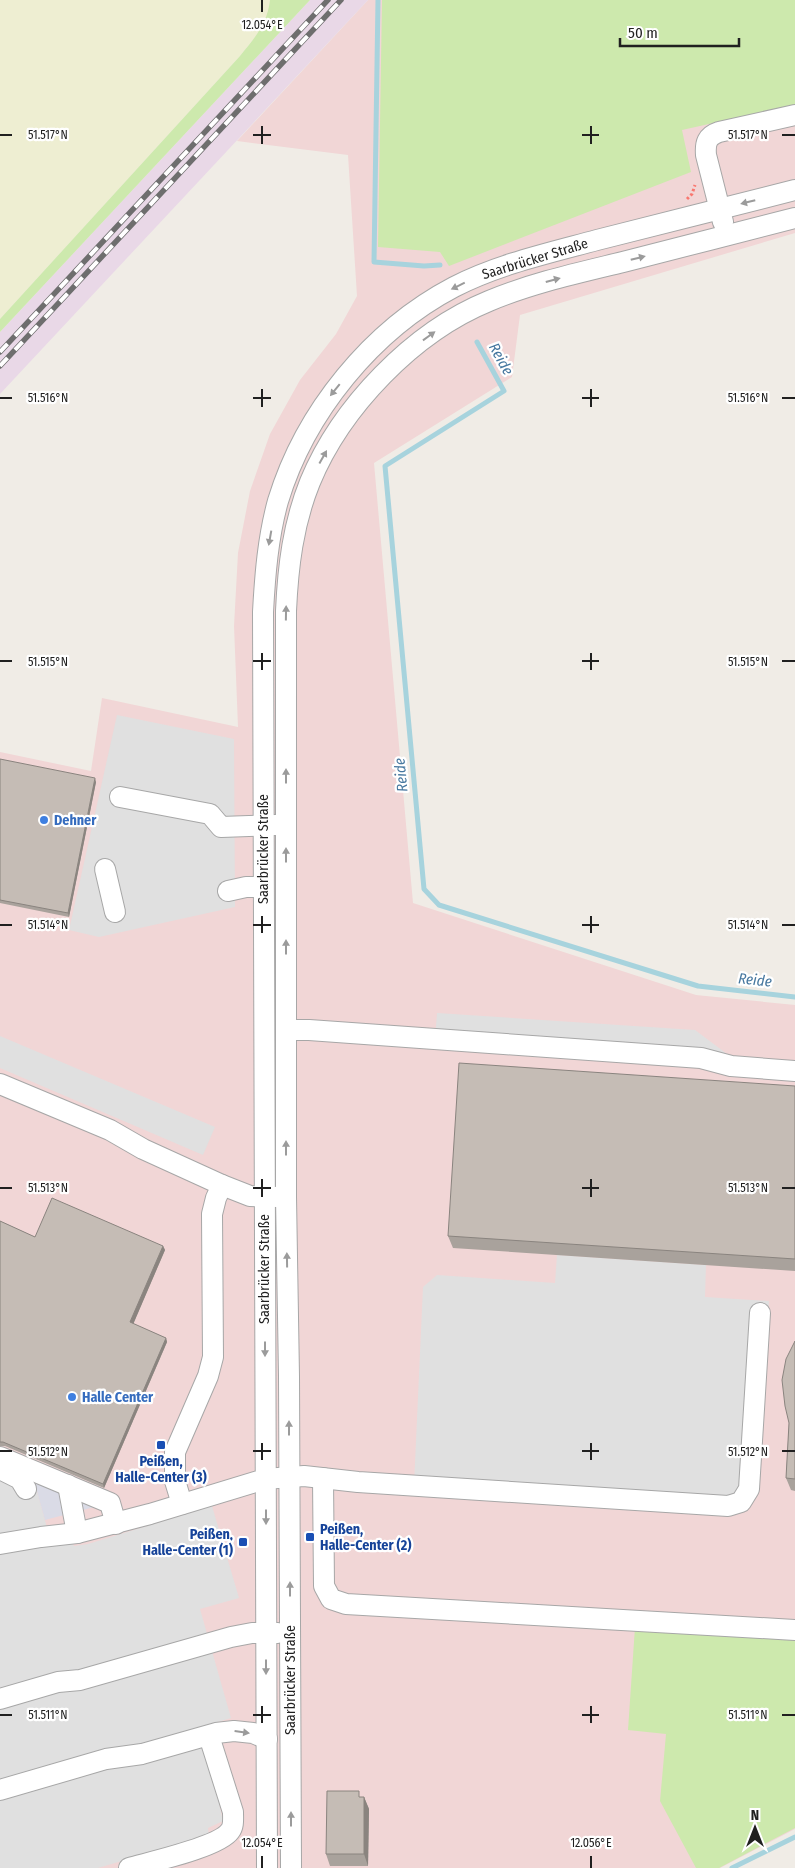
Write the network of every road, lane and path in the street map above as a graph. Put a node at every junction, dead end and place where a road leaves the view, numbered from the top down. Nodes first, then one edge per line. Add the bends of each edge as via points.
1 (795, 115) edge
2 (712, 180) junction
3 (795, 190) edge
4 (684, 202) dead end
5 (719, 209) junction
6 (795, 218) edge
7 (727, 236) junction
8 (120, 797) dead end
9 (263, 825) junction
10 (286, 825) junction
11 (105, 869) dead end
12 (263, 887) junction
13 (228, 890) dead end
14 (115, 912) dead end
15 (286, 1030) junction
16 (795, 1071) edge
17 (0, 1084) edge
18 (222, 1185) junction
19 (264, 1197) junction
20 (286, 1197) junction
21 (760, 1313) dead end
22 (0, 1457) edge
23 (0, 1470) edge
24 (288, 1476) junction
25 (323, 1478) junction
26 (265, 1479) junction
27 (68, 1485) junction
28 (26, 1488) dead end
29 (182, 1504) junction
30 (116, 1524) junction
31 (77, 1533) junction
32 (0, 1544) edge
33 (795, 1630) edge
34 (266, 1633) junction
35 (290, 1633) junction
36 (0, 1699) edge
37 (212, 1734) junction
38 (267, 1739) junction
39 (0, 1790) edge
40 (129, 1868) edge
41 (267, 1868) edge
42 (291, 1868) edge

1 - 2 street via 712,135 706,146
2 - 4 path via 695,185
2 - 5 street
3 -> 5 street, Saarbrücker Straße
5 - 7 street
5 -> 9 street, Saarbrücker Straße via 507,265 455,287 431,300 386,336 329,398 313,422 288,473 278,501 267,556 263,612
6 - 7 street, Saarbrücker Straße
10 -> 7 street, Saarbrücker Straße via 289,560 310,482 351,414 408,352 442,326 488,302 545,282
8 - 9 street via 210,814 220,835
9 - 10 street
9 - 12 street, Saarbrücker Straße
15 -> 10 street, Saarbrücker Straße
11 - 14 street
12 - 13 street
12 - 19 street, Saarbrücker Straße
15 - 16 street via 701,1058 731,1066
20 -> 15 street, Saarbrücker Straße
17 - 18 street via 110,1130 143,1149
18 - 19 street via 244,1194
18 - 29 street via 212,1214 213,1357 175,1452 175,1481
19 - 20 street
19 -> 26 street, Saarbrücker Straße
24 -> 20 street, Saarbrücker Straße
21 - 25 street via 749,1489 741,1502 728,1506
22 - 27 street
23 - 28 street via 20,1479
24 - 25 street
24 - 26 street
35 -> 24 street, Saarbrücker Straße
25 - 33 street via 324,1586 331,1599 346,1604
26 - 29 street
26 -> 34 street, Saarbrücker Straße
27 - 30 street via 110,1503
27 - 31 street
29 - 30 street
30 - 31 street
31 - 32 street
34 - 35 street
34 - 36 street via 230,1637
34 -> 38 street, Saarbrücker Straße
42 -> 35 street, Saarbrücker Straße
37 -> 38 street via 234,1730
37 - 39 street via 142,1754 106,1759
37 - 40 street via 233,1812 230,1831 210,1844
38 - 41 street, Saarbrücker Straße

